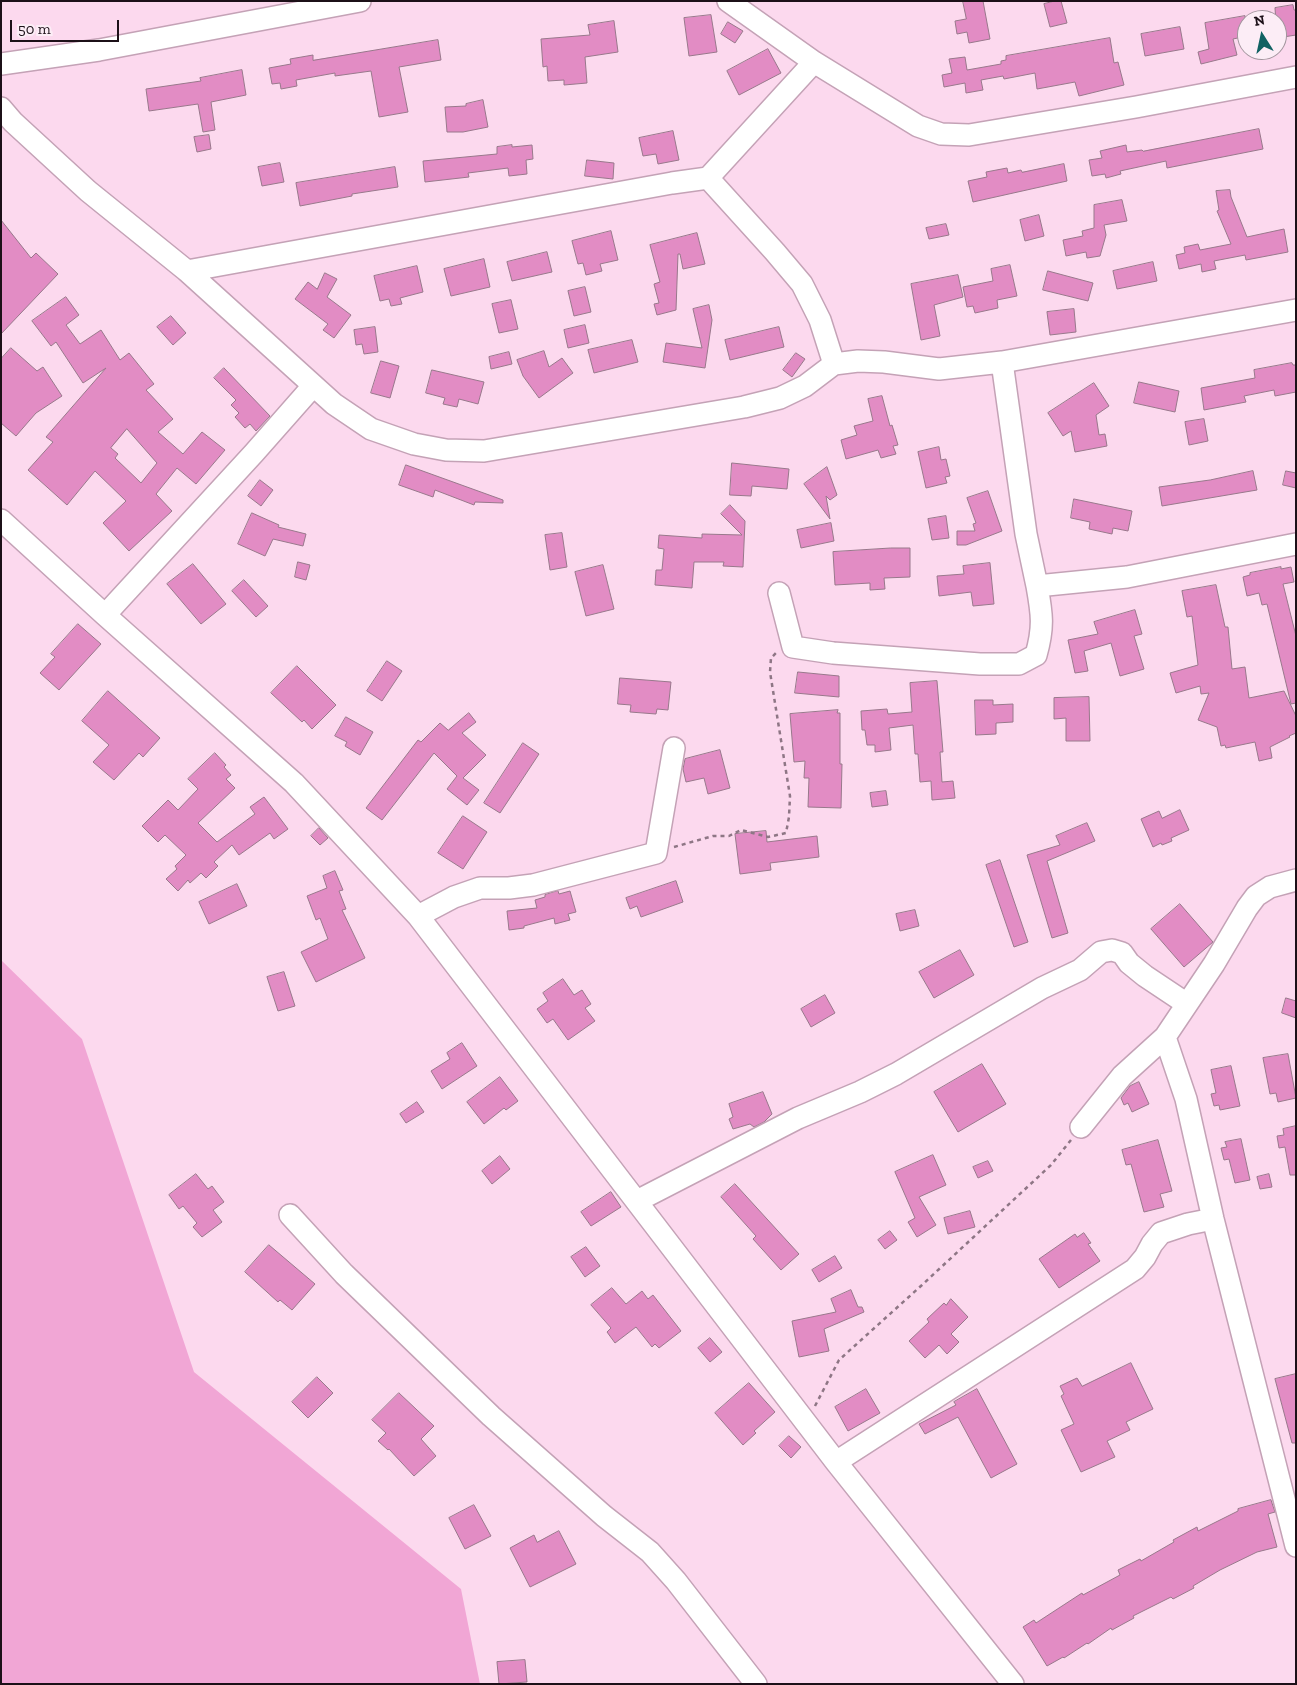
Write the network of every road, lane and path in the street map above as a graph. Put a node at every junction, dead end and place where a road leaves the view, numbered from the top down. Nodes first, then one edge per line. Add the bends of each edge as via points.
1 (360, 1) edge
2 (731, 2) edge
3 (814, 62) junction
4 (1, 64) edge
5 (1296, 77) edge
6 (1, 108) edge
7 (708, 178) junction
8 (187, 271) junction
9 (1296, 310) edge
10 (1002, 362) junction
11 (834, 364) junction
12 (312, 386) junction
13 (1, 520) edge
14 (1296, 544) edge
15 (1037, 586) junction
16 (779, 593) dead end
17 (105, 615) junction
18 (793, 647) junction
19 (674, 748) dead end
20 (656, 853) junction
21 (1296, 880) edge
22 (418, 916) junction
23 (1187, 1004) junction
24 (1165, 1037) junction
25 (1081, 1127) joint
26 (637, 1202) junction
27 (290, 1215) dead end
28 (1213, 1219) junction
29 (806, 1422) junction
30 (836, 1462) junction
31 (1296, 1546) edge
32 (756, 1684) edge
33 (1013, 1684) edge

1 - 4 street via 99,50
2 - 3 street
3 - 5 street via 918,126 941,134 969,135
3 - 7 street
6 - 8 street via 88,191
7 - 8 street
7 - 11 street via 802,284 820,320
8 - 12 street
9 - 10 street
10 - 11 street via 939,369 884,362
10 - 15 street via 1026,534
11 - 12 street via 805,386 780,398 744,407 484,451 446,450 414,444 371,428
12 - 17 street
13 - 17 street
14 - 15 street via 1127,577
15 - 18 street via 1042,614 1041,636 1036,655 1020,664 980,664
16 - 18 street
17 - 22 street via 294,783
18 - 20 path via 780,650 771,658 771,680 790,796 786,833 768,837 741,830 729,836 713,836
19 - 20 street
20 - 22 street via 533,885 480,888
21 - 23 street via 1270,887 1256,896
22 - 26 street
23 - 24 street
23 - 26 street via 1145,976 1122,953 1112,950 1101,952 1080,970 1042,988 896,1074 798,1118
24 - 25 street via 1122,1076
24 - 28 street via 1186,1099
25 - 29 path via 1051,1165 839,1360
26 - 29 street
27 - 32 street via 344,1274 491,1416 604,1516 650,1552
28 - 30 street via 1162,1233 1135,1269
28 - 31 street
29 - 30 street
30 - 33 street

